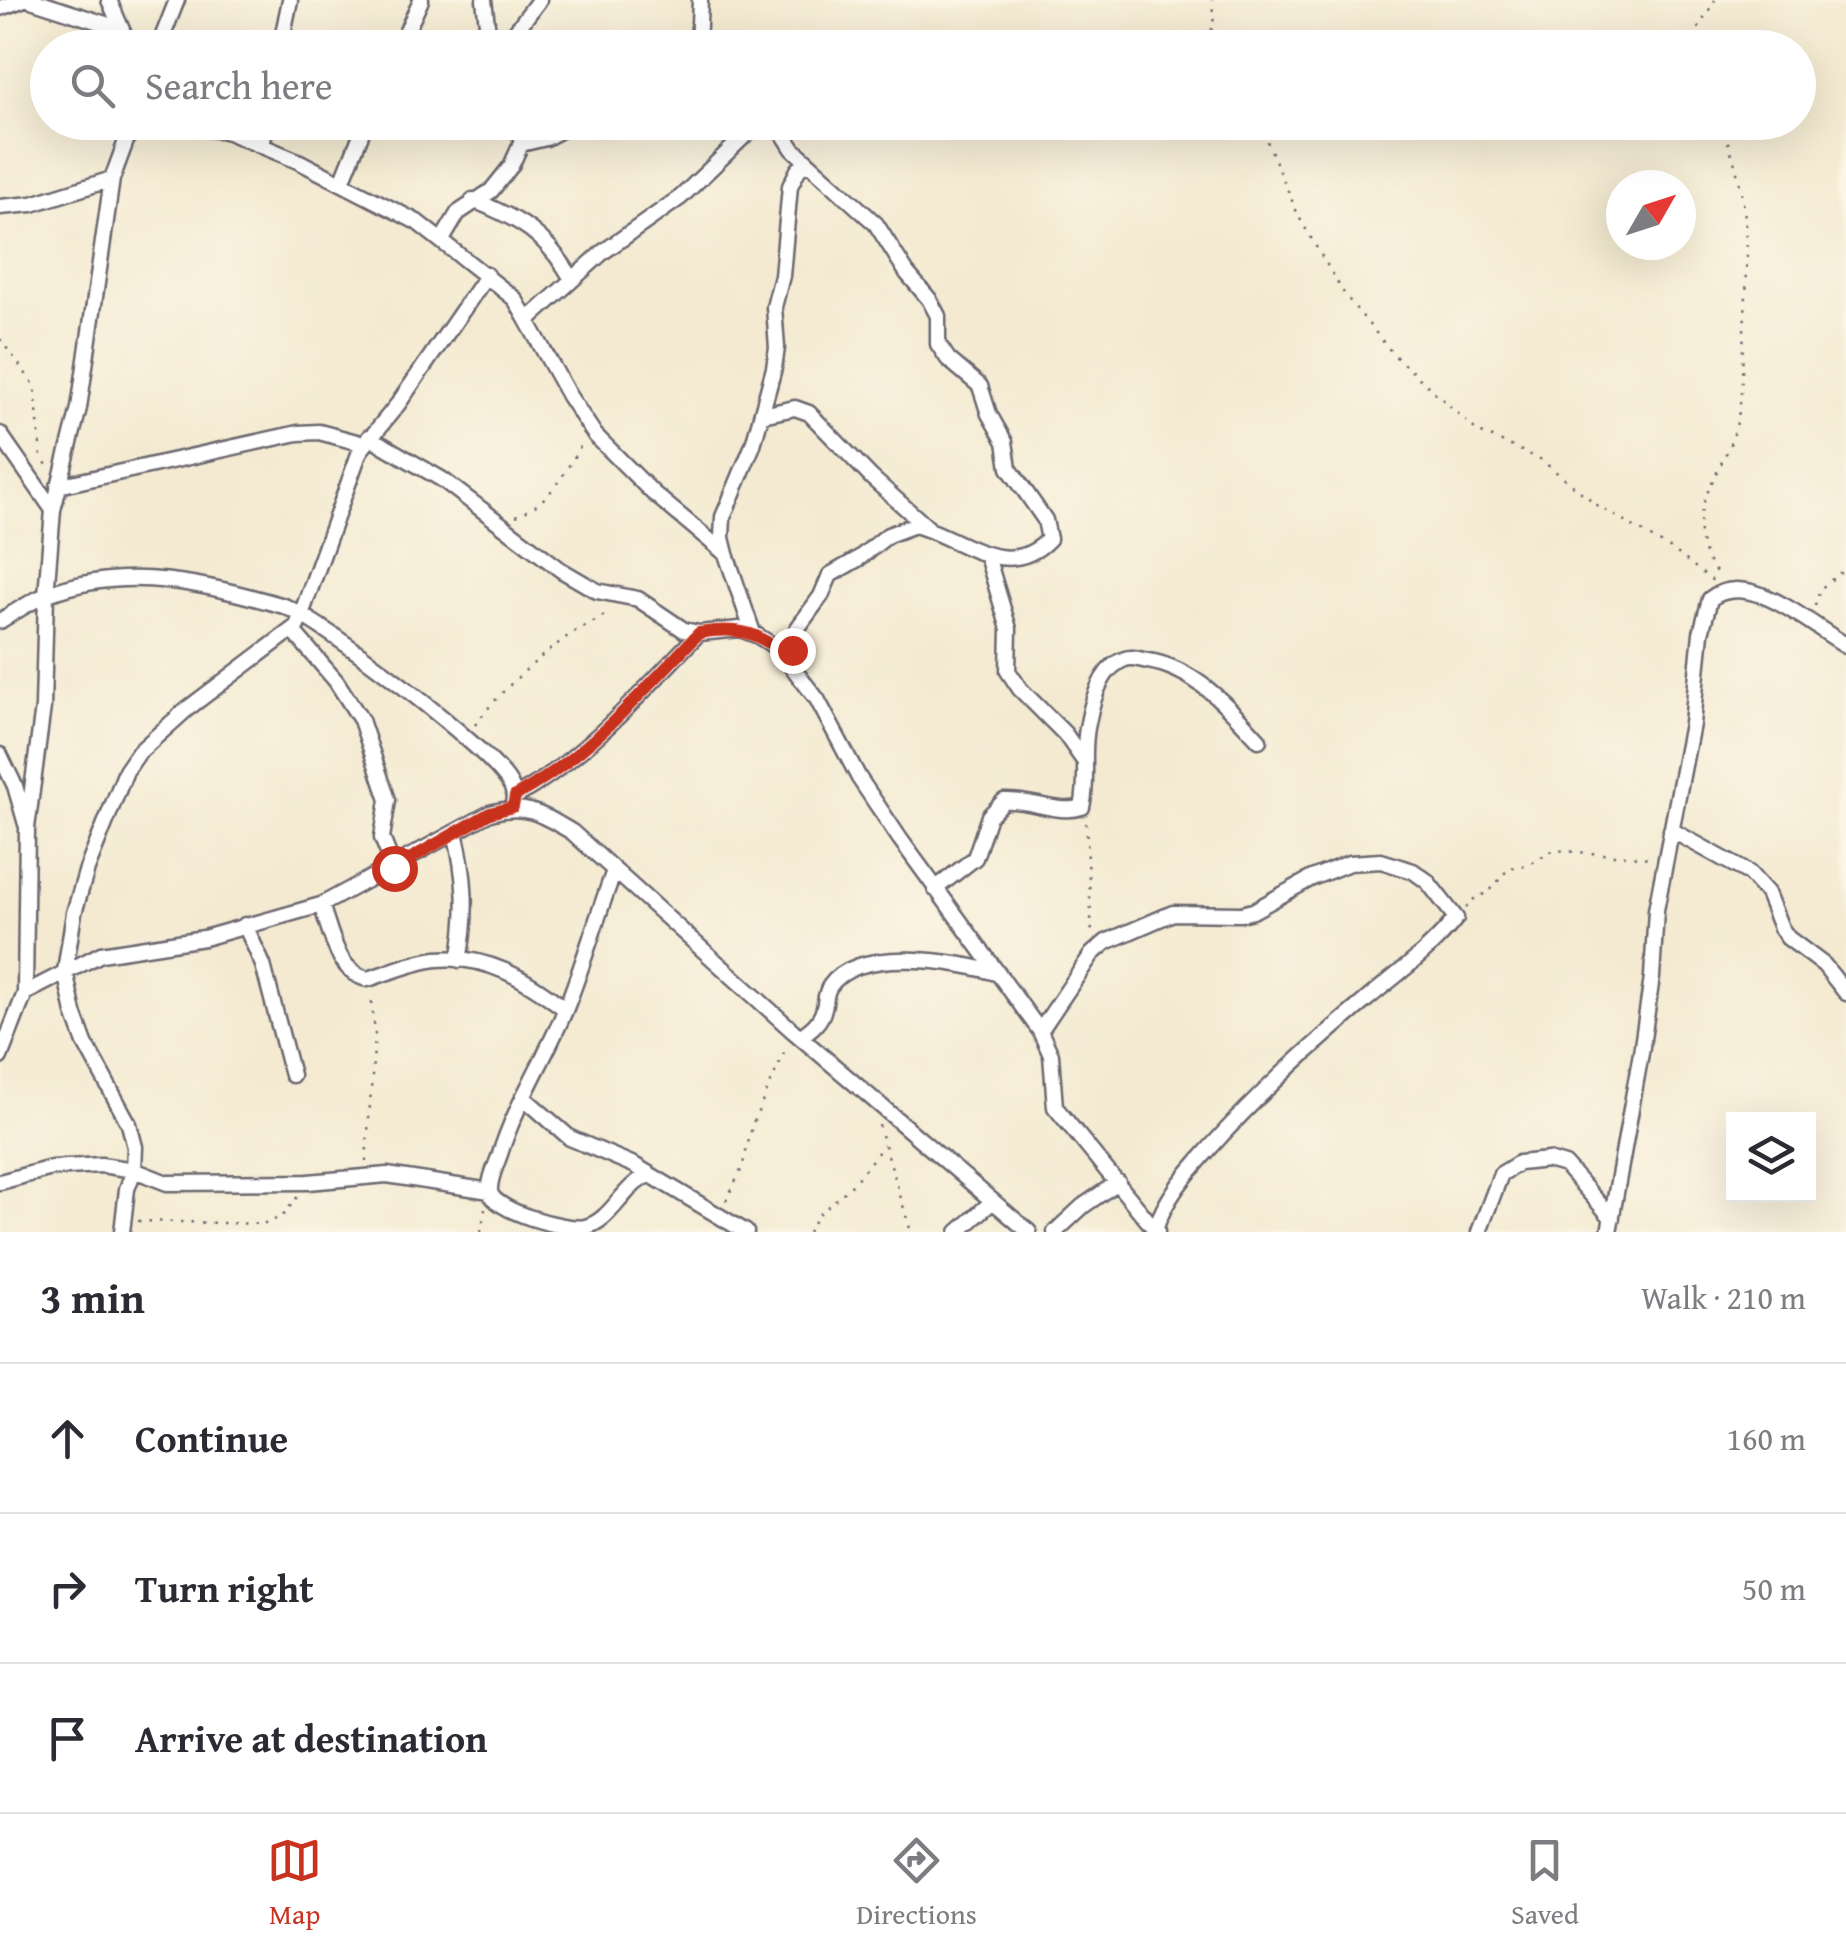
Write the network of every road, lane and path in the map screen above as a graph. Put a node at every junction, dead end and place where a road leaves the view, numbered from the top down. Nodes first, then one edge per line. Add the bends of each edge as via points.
1 (22, 0) edge
2 (31, 0) edge
3 (108, 0) edge
4 (176, 0) edge
5 (290, 0) edge
6 (421, 0) edge
7 (484, 0) edge
8 (538, 0) edge
9 (700, 0) edge
10 (1212, 0) edge
11 (1715, 0) edge
12 (2, 5) edge
13 (121, 28) joint
14 (165, 30) edge
15 (284, 30) edge
16 (407, 30) edge
17 (488, 30) edge
18 (516, 30) edge
19 (699, 30) edge
20 (1211, 30) edge
21 (1697, 30) edge
22 (126, 140) edge
23 (248, 140) edge
24 (263, 140) edge
25 (359, 140) edge
26 (521, 140) edge
27 (538, 140) edge
28 (740, 140) edge
29 (785, 140) edge
30 (1267, 140) edge
31 (1726, 140) edge
32 (521, 144) junction
33 (262, 146) junction
34 (808, 162) junction
35 (112, 179) junction
36 (342, 182) junction
37 (473, 200) junction
38 (0, 207) edge
39 (442, 240) junction
40 (487, 275) junction
41 (572, 278) junction
42 (529, 320) junction
43 (0, 338) edge
44 (762, 415) junction
45 (590, 427) junction
46 (0, 434) edge
47 (367, 440) junction
48 (60, 479) junction
49 (52, 510) junction
50 (495, 520) junction
51 (928, 528) junction
52 (726, 554) junction
53 (986, 556) junction
54 (1846, 568) edge
55 (1730, 590) junction
56 (46, 595) junction
57 (618, 595) junction
58 (302, 613) junction
59 (0, 621) edge
60 (293, 631) junction
61 (1820, 631) junction
62 (699, 633) junction
63 (752, 634) junction
64 (1846, 644) edge
65 (789, 660) junction
66 (465, 738) junction
67 (1259, 740) dead end
68 (0, 755) edge
69 (1084, 761) junction
70 (514, 802) junction
71 (1082, 807) junction
72 (28, 828) junction
73 (1670, 830) junction
74 (455, 832) junction
75 (1666, 858) junction
76 (394, 868) junction
77 (614, 871) junction
78 (935, 889) junction
79 (321, 905) junction
80 (1456, 918) junction
81 (246, 925) junction
82 (1092, 954) junction
83 (460, 960) junction
84 (64, 971) junction
85 (1000, 975) junction
86 (368, 979) junction
87 (24, 993) junction
88 (1846, 993) edge
89 (566, 1009) junction
90 (1040, 1031) junction
91 (797, 1034) junction
92 (0, 1056) edge
93 (292, 1075) dead end
94 (870, 1095) junction
95 (522, 1097) junction
96 (885, 1144) junction
97 (134, 1170) junction
98 (649, 1175) junction
99 (365, 1177) junction
100 (0, 1182) edge
101 (308, 1182) junction
102 (1118, 1182) junction
103 (491, 1194) junction
104 (993, 1200) junction
105 (716, 1215) junction
106 (1611, 1225) edge
107 (122, 1226) edge
108 (1024, 1230) edge
109 (1156, 1231) edge
110 (481, 1232) edge
111 (746, 1232) edge
112 (808, 1232) edge
113 (911, 1232) edge
114 (958, 1232) edge
115 (1054, 1232) edge
116 (1478, 1232) edge

1 - 12 street
2 - 13 street
3 - 13 street
4 - 14 street
5 - 15 street
6 - 16 street
7 - 17 street
8 - 18 street
9 - 19 street
10 - 20 path
11 - 21 path
22 - 35 street
23 - 33 street
24 - 33 street
25 - 36 street
26 - 32 street
27 - 32 street
28 - 41 street via 681,197
29 - 34 street
30 - 55 path via 1318,250 1384,346 1464,422 1540,459 1602,508
31 - 55 path via 1744,193 1745,318 1736,428 1705,500 1700,531 1711,568
32 - 37 street via 500,182
33 - 36 street
34 - 44 street via 790,186 774,307 776,356
34 - 53 street via 866,213 929,299 938,316 938,344 980,386 1010,468 1046,520 1049,539 1035,552
35 - 38 street
35 - 48 street via 79,408
36 - 39 street
37 - 39 street
37 - 41 street via 535,232
39 - 40 street
40 - 42 street
40 - 47 street
41 - 42 street
42 - 45 street
43 - 48 path via 35,386 41,456
44 - 51 street via 784,408 809,413
44 - 52 street via 723,517
45 - 50 path via 548,497 519,516
45 - 52 street via 653,493
46 - 49 street
47 - 48 street via 298,433
47 - 50 street via 432,472
47 - 58 street
48 - 49 street
49 - 56 street
50 - 57 street via 561,570
51 - 53 street
51 - 65 street via 915,525 888,535 830,575 797,629
52 - 63 street
53 - 69 street via 1009,629 1008,671
54 - 61 path via 1820,589
55 - 61 street via 1774,601
55 - 73 street via 1710,600 1706,611
56 - 58 street via 115,578 170,578
56 - 59 street
56 - 72 street via 44,708
57 - 62 street
57 - 66 path via 603,618 572,632 522,674
58 - 60 street
58 - 66 street
60 - 76 street via 361,720 388,800 382,838
60 - 84 street via 159,731 126,771 87,868
61 - 64 street
62 - 63 street
62 - 70 street via 586,746
63 - 65 street
65 - 78 street
66 - 70 street via 507,779
67 - 69 street via 1192,680 1132,657 1103,678
68 - 72 street
69 - 71 street
70 - 74 street
70 - 77 street via 572,832
71 - 78 street via 1004,801 990,816 974,858
71 - 82 path
72 - 87 street
73 - 75 street
73 - 88 street via 1749,873 1767,893 1780,928
74 - 76 street
74 - 83 street via 467,891
75 - 80 path via 1554,850 1509,868
75 - 106 street
76 - 79 street
77 - 89 street
77 - 91 street
78 - 85 street
79 - 81 street
79 - 86 street via 348,968
80 - 82 street via 1413,871 1361,861 1312,878 1253,911 1160,917
80 - 109 street via 1243,1111 1176,1187
81 - 84 street via 101,954
81 - 93 street
82 - 90 street
83 - 86 street
83 - 89 street via 509,972
84 - 87 street
84 - 97 street via 85,1043 130,1124
85 - 90 street
85 - 91 street via 943,961 850,969 830,986 822,1016
86 - 99 path via 375,1034
87 - 92 street
89 - 95 street
90 - 102 street via 1050,1056 1054,1107
91 - 94 street
91 - 105 path via 753,1122 733,1191
94 - 96 path
94 - 104 street
95 - 98 street via 570,1138
95 - 103 street
96 - 112 path
96 - 113 path
97 - 100 street via 76,1165
97 - 101 street via 166,1183
97 - 107 street
98 - 103 street via 600,1219 580,1228 508,1209
98 - 105 street
99 - 101 street
99 - 103 street
101 - 107 path via 271,1222
102 - 109 street
102 - 115 street
103 - 110 path
104 - 108 street
104 - 114 street
105 - 111 street
106 - 116 street via 1564,1166 1548,1160 1519,1163 1500,1174

